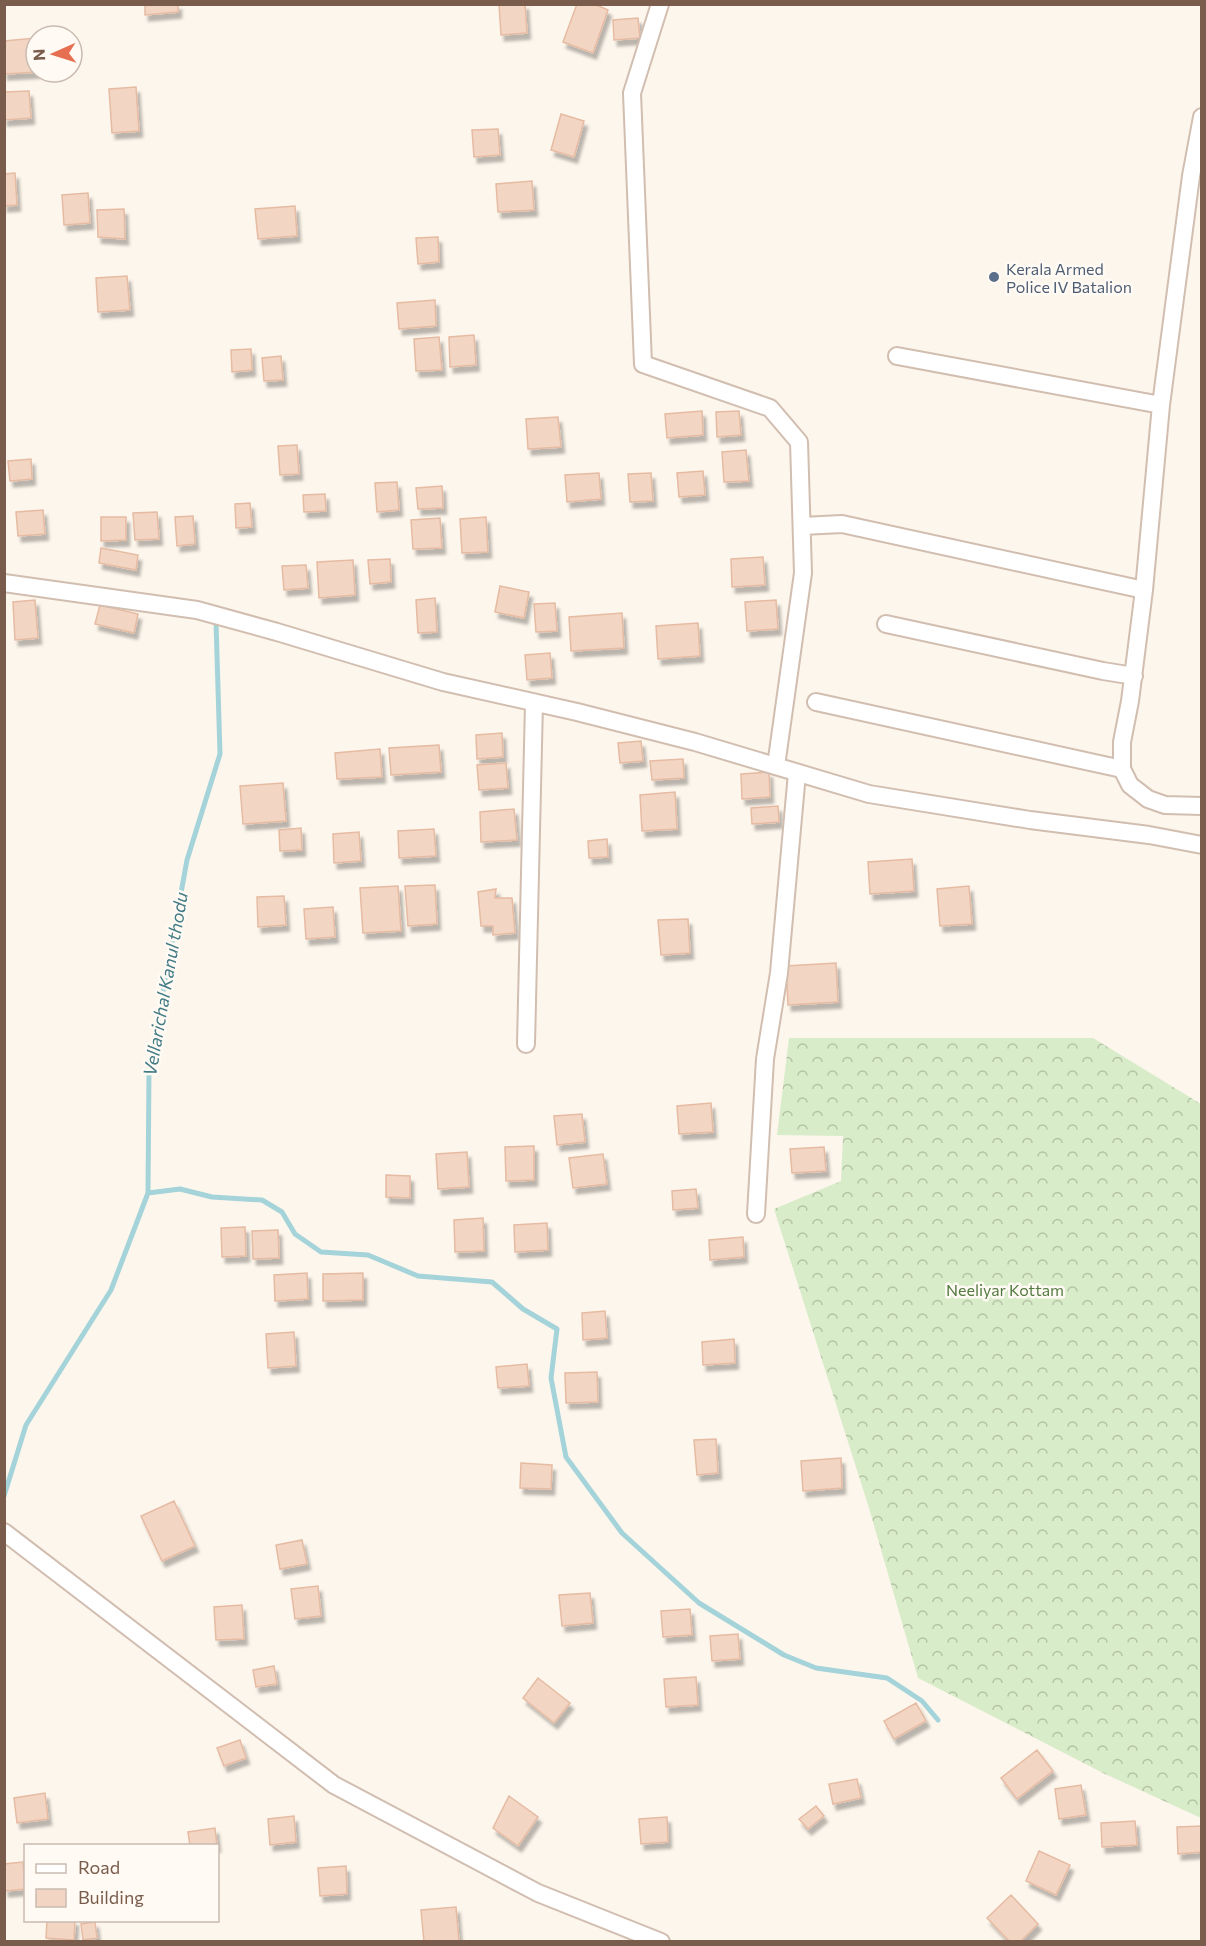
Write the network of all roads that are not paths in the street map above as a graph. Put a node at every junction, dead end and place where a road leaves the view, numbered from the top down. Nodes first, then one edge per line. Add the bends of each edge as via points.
1 (660, 4) edge
2 (1202, 117) edge
3 (897, 356) dead end
4 (1161, 405) junction
5 (802, 526) junction
6 (4, 584) edge
7 (1144, 591) junction
8 (886, 624) dead end
9 (1134, 676) junction
10 (816, 702) dead end
11 (534, 703) junction
12 (776, 766) junction
13 (1122, 769) junction
14 (797, 772) junction
15 (1202, 806) edge
16 (1202, 845) edge
17 (526, 1044) dead end
18 (756, 1214) dead end
19 (4, 1533) edge
20 (661, 1941) edge

1 - 5 street via 632,93 643,364 770,408 800,442
2 - 4 street
3 - 4 street
4 - 7 street
5 - 7 street via 842,524
5 - 12 street via 803,573
6 - 11 street via 197,610 443,682
7 - 9 street
8 - 9 street
9 - 13 street via 1122,742
10 - 13 street
11 - 12 street
11 - 17 street
12 - 14 street
13 - 15 street via 1130,785 1148,799
14 - 16 street via 869,794
14 - 18 street via 779,973 765,1059
19 - 20 street via 334,1785 538,1893

